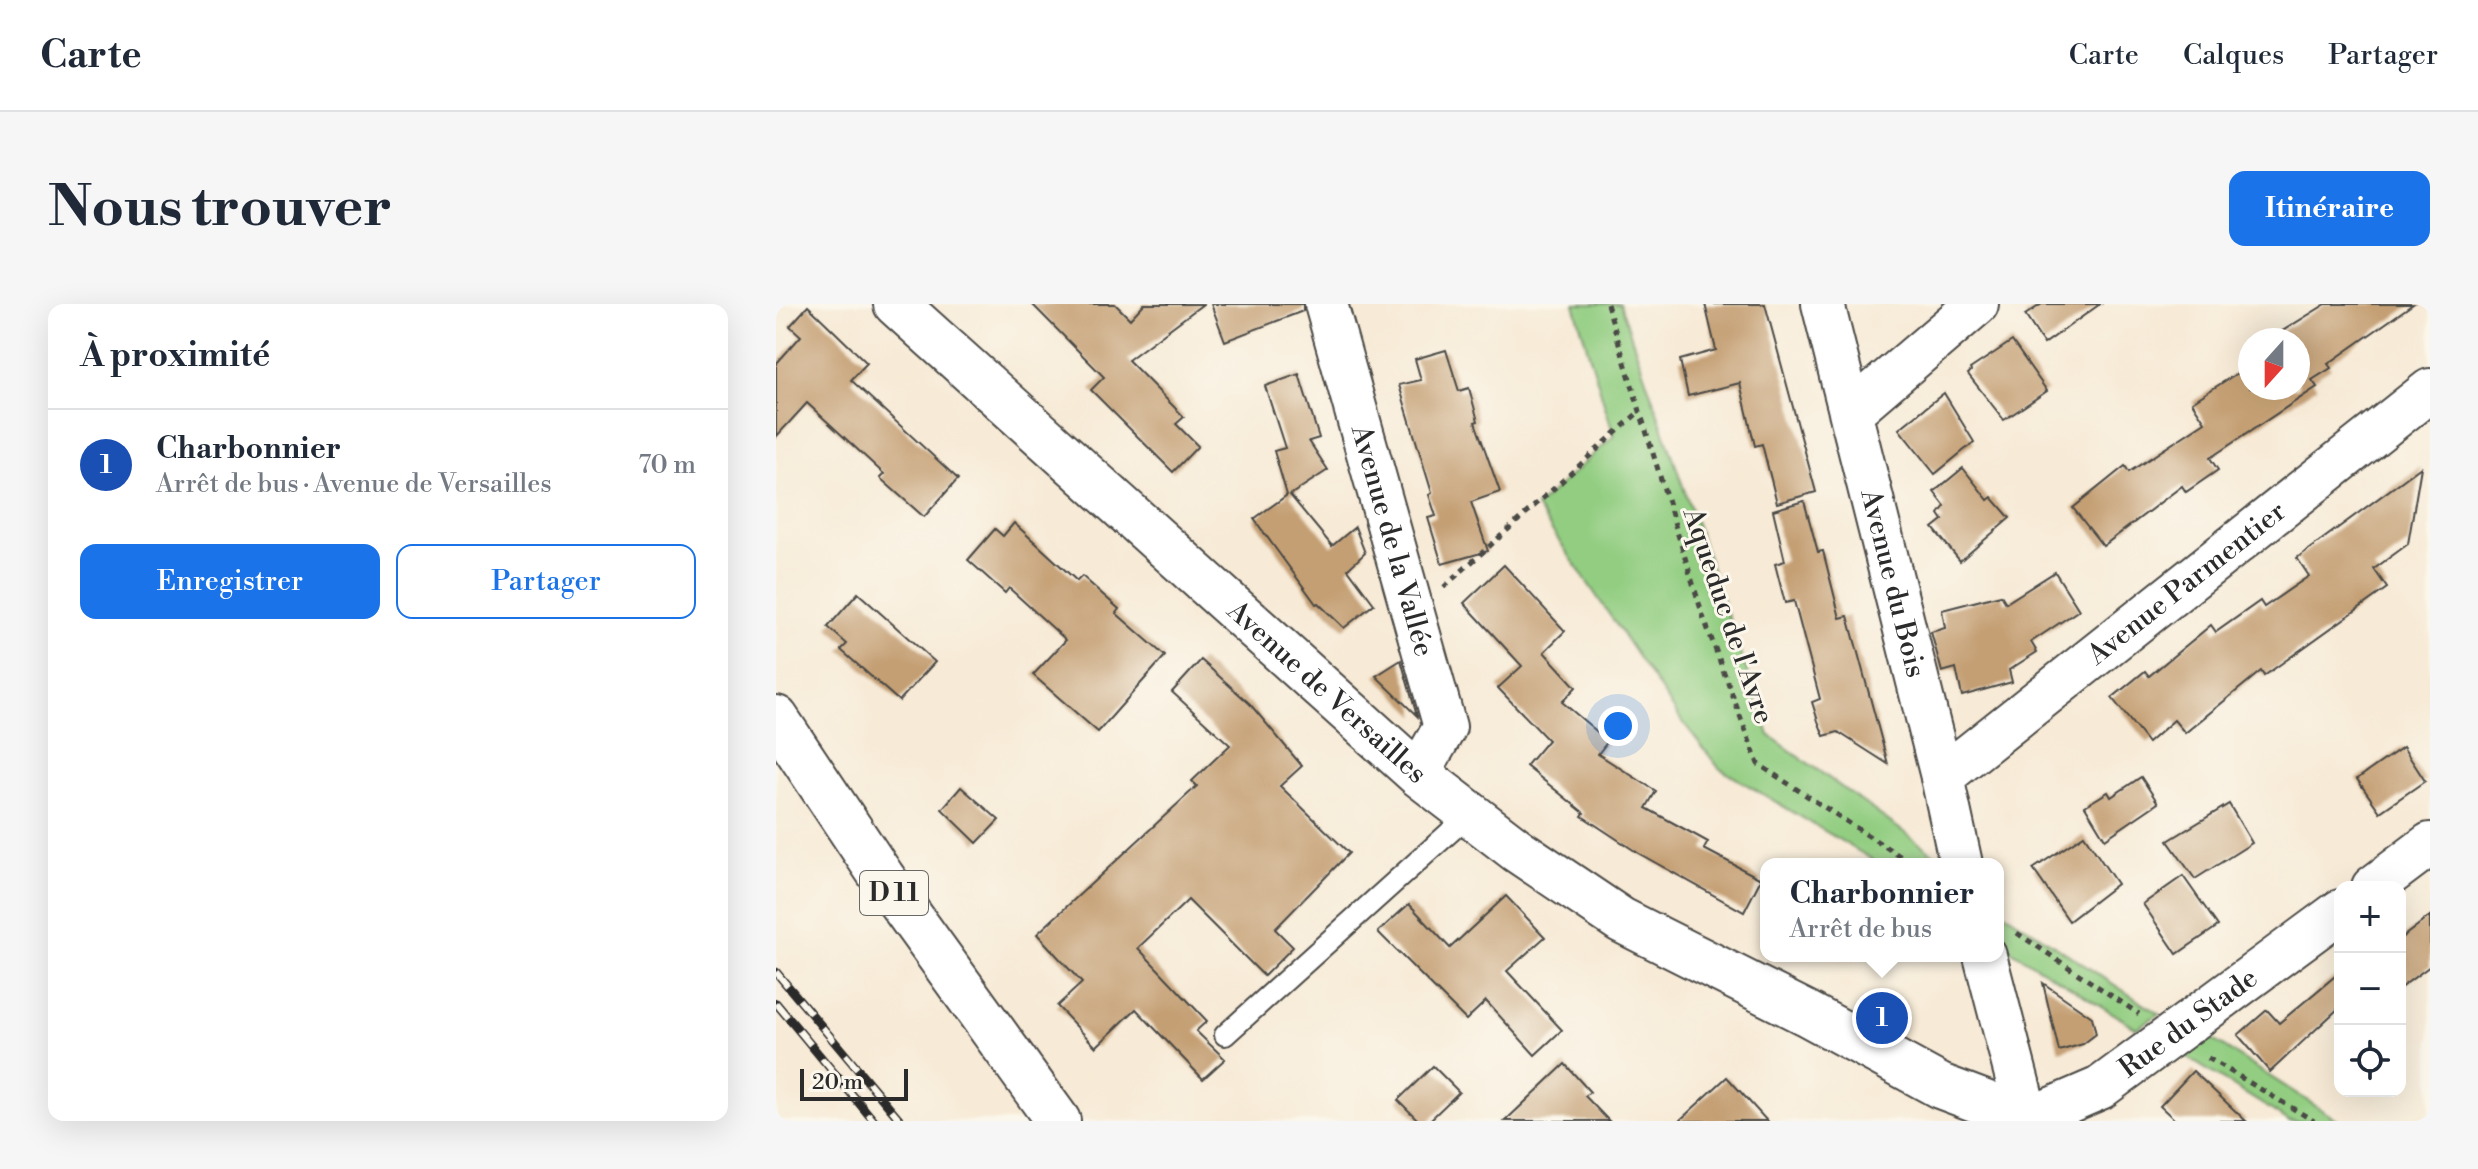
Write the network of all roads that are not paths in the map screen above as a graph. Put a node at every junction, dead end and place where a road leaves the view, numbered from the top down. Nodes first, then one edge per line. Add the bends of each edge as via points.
1 (896, 304) edge
2 (1326, 304) edge
3 (1823, 304) edge
4 (1977, 304) edge
5 (2430, 390) edge
6 (1851, 412) junction
7 (776, 718) edge
8 (1418, 774) junction
9 (1942, 777) junction
10 (1470, 814) junction
11 (2430, 844) edge
12 (1960, 858) edge
13 (2381, 881) edge
14 (2334, 915) edge
15 (1987, 962) edge
16 (1225, 1035) dead end
17 (1058, 1121) edge
18 (2029, 1121) edge

1 - 8 street, Avenue de Versailles
2 - 8 street, Avenue de la Vallée via 1445,727
3 - 6 street, Avenue du Bois
4 - 6 street
5 - 9 street, Avenue Parmentier
6 - 9 street, Avenue du Bois
7 - 17 street, D 11 via 882,877
8 - 10 street, Avenue de Versailles
9 - 12 street, Avenue du Bois
10 - 16 lane
10 - 18 street, Avenue de Versailles via 1621,920 1940,1086
11 - 13 street
14 - 18 street, Rue du Stade via 2100,1088
15 - 18 street

